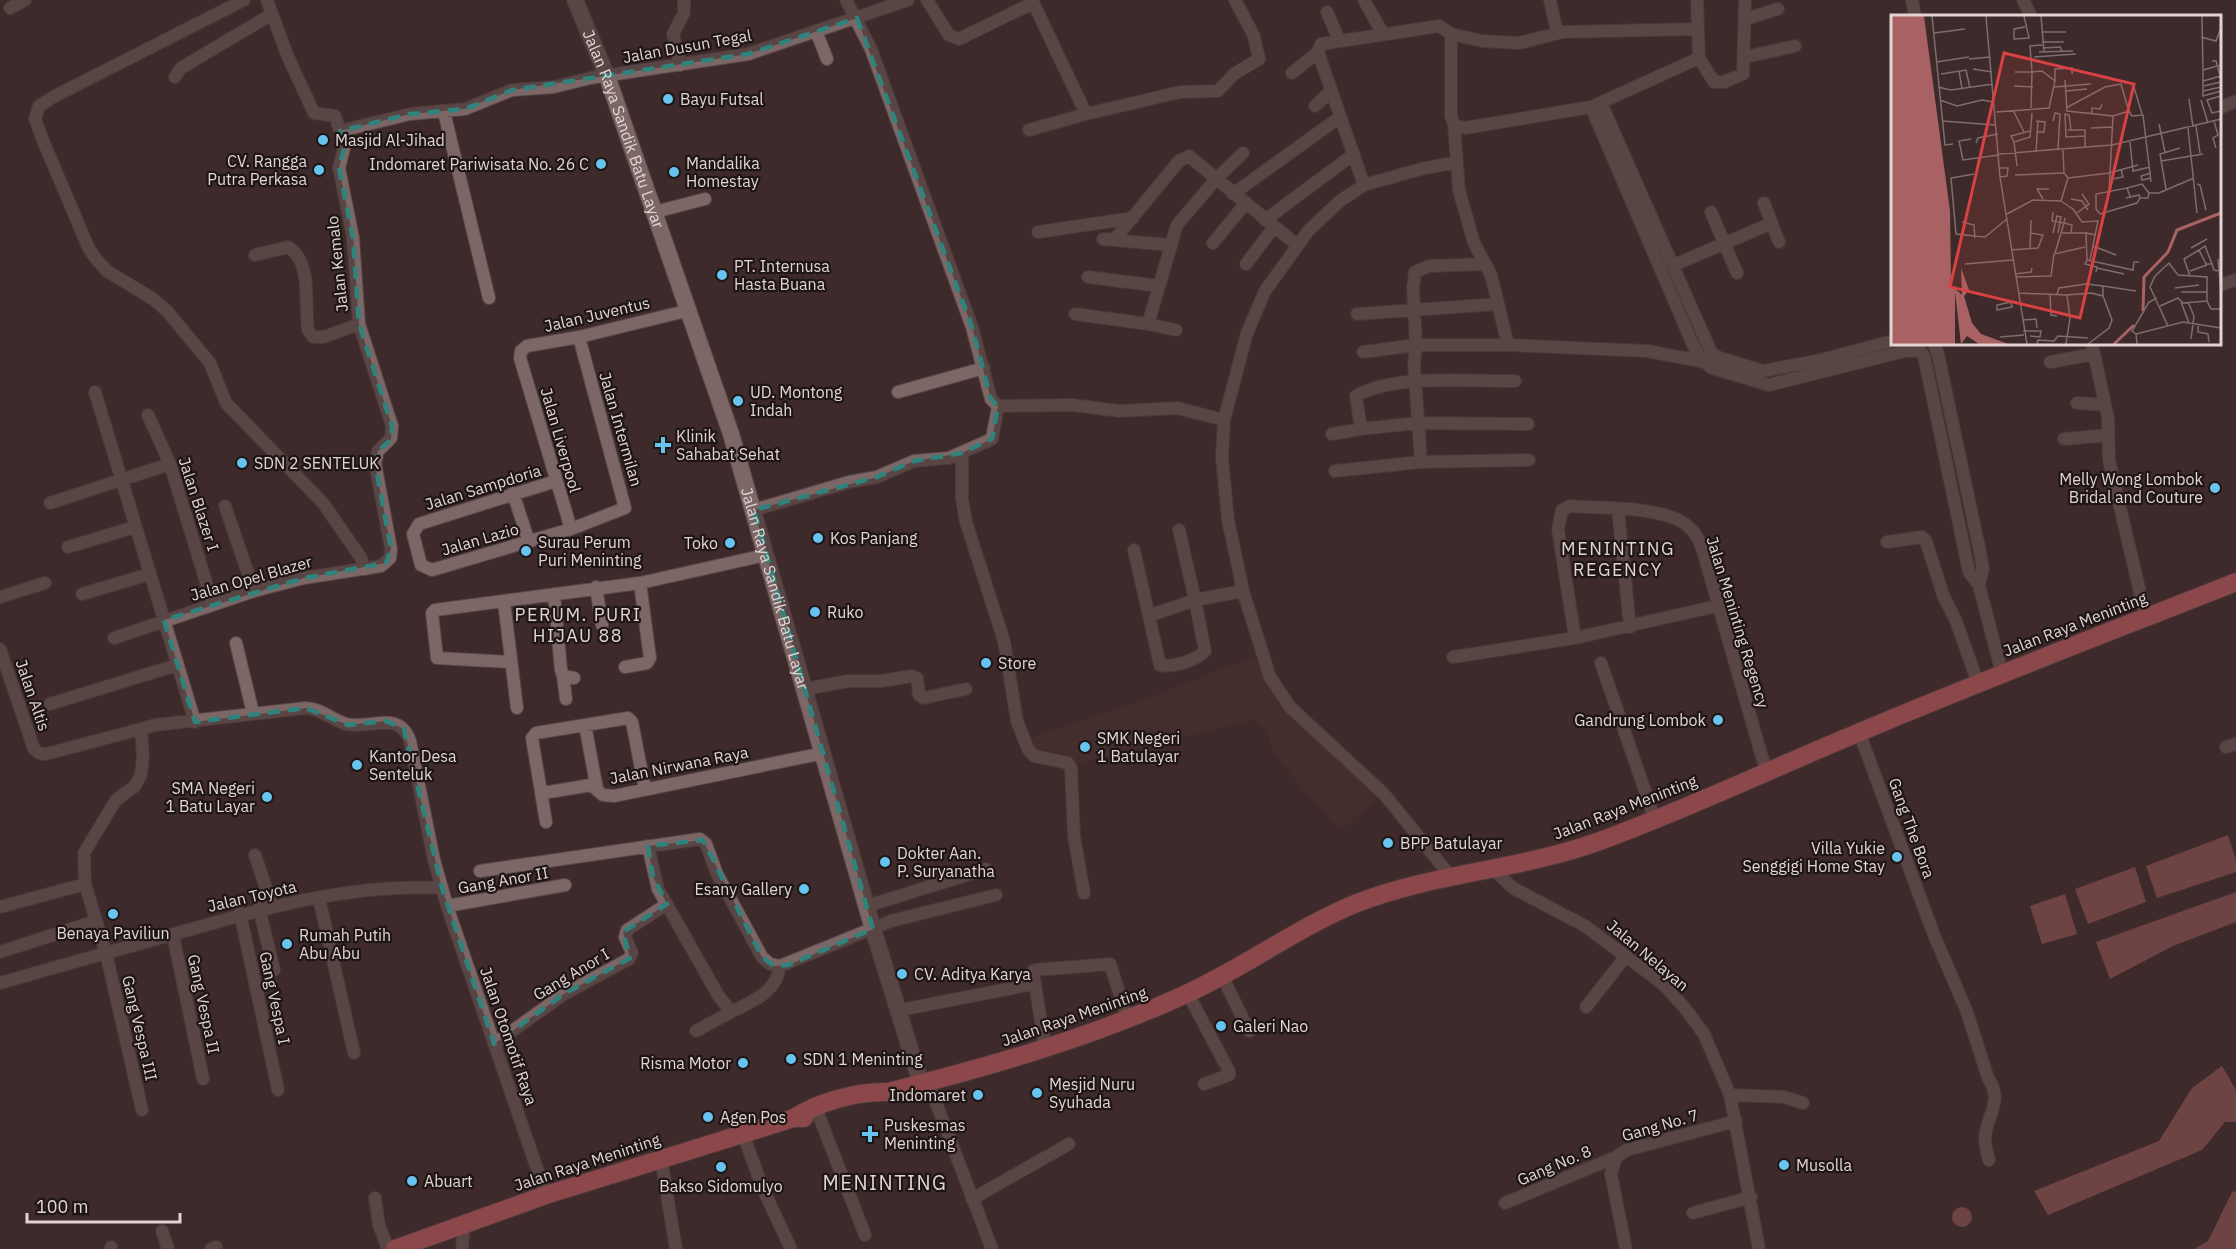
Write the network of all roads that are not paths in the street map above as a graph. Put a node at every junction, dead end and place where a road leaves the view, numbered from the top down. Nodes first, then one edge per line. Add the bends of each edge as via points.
1 (26, 0) edge
2 (244, 0) edge
3 (267, 0) edge
4 (575, 0) edge
5 (684, 0) edge
6 (846, 0) edge
7 (908, 0) edge
8 (927, 0) edge
9 (1235, 0) edge
10 (1364, 0) edge
11 (1550, 0) edge
12 (1698, 0) edge
13 (1745, 0) edge
14 (1912, 0) edge
15 (2023, 0) edge
16 (1032, 2) edge
17 (10, 8) dead end
18 (1778, 9) dead end
19 (1327, 12) dead end
20 (272, 14) junction
21 (1915, 15) edge
22 (2030, 15) edge
23 (857, 18) junction
24 (1745, 19) junction
25 (1696, 29) junction
26 (816, 31) junction
27 (1557, 33) junction
28 (1383, 34) junction
29 (1451, 34) junction
30 (1340, 40) junction
31 (1795, 45) dead end
32 (1318, 52) junction
33 (1745, 57) junction
34 (1699, 58) junction
35 (827, 59) dead end
36 (680, 65) junction
37 (1292, 73) dead end
38 (607, 76) junction
39 (175, 77) dead end
40 (1331, 91) junction
41 (2236, 101) edge
42 (1596, 105) junction
43 (1315, 106) dead end
44 (2221, 108) edge
45 (444, 112) junction
46 (1086, 114) junction
47 (1340, 117) junction
48 (1454, 125) junction
49 (1029, 130) dead end
50 (340, 131) junction
51 (1242, 153) dead end
52 (1354, 154) junction
53 (1457, 162) junction
54 (1216, 180) junction
55 (1364, 185) junction
56 (1634, 190) junction
57 (1233, 194) junction
58 (705, 199) dead end
59 (1764, 203) dead end
60 (1245, 204) junction
61 (656, 212) junction
62 (1711, 212) dead end
63 (1133, 218) junction
64 (1772, 223) junction
65 (1270, 224) junction
66 (1038, 232) dead end
67 (1779, 242) dead end
68 (1213, 243) dead end
69 (1724, 243) junction
70 (1170, 245) junction
71 (1297, 245) junction
72 (255, 255) dead end
73 (1246, 264) dead end
74 (1485, 264) junction
75 (1674, 265) junction
76 (1737, 273) dead end
77 (1088, 277) dead end
78 (2236, 280) edge
79 (2221, 285) edge
80 (1159, 286) junction
81 (489, 298) dead end
82 (1690, 303) junction
83 (1498, 304) junction
84 (1677, 308) junction
85 (1414, 309) junction
86 (690, 310) junction
87 (1075, 314) dead end
88 (1357, 314) dead end
89 (359, 324) junction
90 (1148, 324) junction
91 (1176, 330) dead end
92 (579, 337) junction
93 (1891, 342) edge
94 (1416, 345) junction
95 (1508, 345) junction
96 (1934, 345) edge
97 (2093, 349) edge
98 (1363, 352) dead end
99 (521, 360) joint
100 (1705, 362) junction
101 (2050, 362) dead end
102 (1818, 367) junction
103 (984, 368) junction
104 (1515, 381) dead end
105 (1415, 382) junction
106 (94, 392) dead end
107 (897, 392) dead end
108 (2077, 403) dead end
109 (2105, 405) junction
110 (998, 406) junction
111 (148, 415) dead end
112 (1224, 420) junction
113 (1418, 423) junction
114 (1528, 423) dead end
115 (1361, 429) junction
116 (1332, 434) dead end
117 (2108, 435) junction
118 (2064, 439) dead end
119 (1958, 449) junction
120 (1944, 452) junction
121 (962, 453) junction
122 (1529, 460) dead end
123 (1420, 462) junction
124 (170, 465) junction
125 (1335, 471) dead end
126 (122, 480) junction
127 (556, 481) junction
128 (513, 493) junction
129 (50, 503) dead end
130 (225, 506) dead end
131 (754, 510) junction
132 (1618, 510) junction
133 (135, 527) junction
134 (571, 530) junction
135 (1179, 530) dead end
136 (529, 542) junction
137 (1887, 542) dead end
138 (68, 547) dead end
139 (391, 549) joint
140 (1134, 550) dead end
141 (766, 555) junction
142 (1981, 561) junction
143 (1968, 563) junction
144 (365, 569) junction
145 (432, 570) joint
146 (150, 574) junction
147 (45, 583) dead end
148 (640, 583) junction
149 (2236, 583) edge
150 (1979, 585) junction
151 (596, 587) junction
152 (254, 591) junction
153 (1243, 591) junction
154 (82, 594) dead end
155 (554, 594) junction
156 (0, 597) edge
157 (1195, 600) junction
158 (504, 602) junction
159 (213, 605) junction
160 (1717, 606) junction
161 (1151, 615) junction
162 (2146, 618) junction
163 (164, 620) junction
164 (602, 625) dead end
165 (1630, 627) junction
166 (114, 638) dead end
167 (1575, 638) junction
168 (236, 643) dead end
169 (0, 649) edge
170 (1453, 657) dead end
171 (511, 662) junction
172 (1601, 663) dead end
173 (177, 665) junction
174 (625, 667) dead end
175 (2002, 674) junction
176 (1978, 682) junction
177 (806, 689) junction
178 (966, 689) dead end
179 (566, 699) dead end
180 (50, 704) dead end
181 (517, 708) dead end
182 (254, 713) junction
183 (195, 722) junction
184 (585, 725) junction
185 (141, 729) junction
186 (1859, 732) junction
187 (824, 753) junction
188 (1766, 771) junction
189 (597, 789) junction
190 (645, 789) junction
191 (543, 793) junction
192 (1655, 820) junction
193 (546, 822) dead end
194 (648, 846) junction
195 (255, 855) dead end
196 (986, 869) dead end
197 (1494, 870) junction
198 (480, 871) dead end
199 (1452, 878) junction
200 (85, 884) junction
201 (565, 885) dead end
202 (442, 888) junction
203 (1084, 893) dead end
204 (996, 895) dead end
205 (319, 898) junction
206 (667, 904) junction
207 (272, 906) junction
208 (447, 906) junction
209 (867, 906) junction
210 (0, 907) edge
211 (259, 908) junction
212 (240, 913) junction
213 (96, 921) junction
214 (873, 929) junction
215 (173, 935) junction
216 (0, 952) edge
217 (106, 952) junction
218 (1626, 956) junction
219 (780, 966) junction
220 (274, 970) dead end
221 (1222, 976) junction
222 (0, 983) edge
223 (1034, 984) junction
224 (1188, 994) junction
225 (1586, 1007) dead end
226 (900, 1010) junction
227 (731, 1012) junction
228 (1128, 1020) junction
229 (696, 1031) dead end
230 (1249, 1031) dead end
231 (494, 1044) junction
232 (1045, 1047) junction
233 (354, 1053) dead end
234 (203, 1079) dead end
235 (925, 1083) junction
236 (1204, 1084) dead end
237 (278, 1090) dead end
238 (888, 1092) junction
239 (1730, 1095) junction
240 (1803, 1103) dead end
241 (142, 1110) dead end
242 (819, 1116) junction
243 (794, 1118) junction
244 (1736, 1121) junction
245 (743, 1134) junction
246 (1069, 1144) dead end
247 (1616, 1157) junction
248 (661, 1159) junction
249 (1989, 1161) dead end
250 (546, 1195) junction
251 (1751, 1197) junction
252 (375, 1198) dead end
253 (972, 1199) junction
254 (1505, 1203) dead end
255 (1693, 1213) dead end
256 (464, 1223) junction
257 (162, 1231) dead end
258 (866, 1234) dead end
259 (168, 1249) edge
260 (388, 1249) edge
261 (395, 1249) edge
262 (462, 1249) edge
263 (676, 1249) edge
264 (791, 1249) edge
265 (992, 1249) edge
266 (1626, 1249) edge
267 (1760, 1249) edge

1 - 17 street
2 - 144 street via 53,98 39,106 35,119 56,175 97,260 106,271 153,299 174,320 210,363 226,403 323,503
3 - 20 street
4 - 38 main road, Jalan Raya Sandik Batu Layar
5 - 36 street via 684,13 673,34
6 - 23 street
7 - 23 street, Jalan Dusun Tegal
8 - 16 street via 949,35 957,39
9 - 46 street via 1254,36 1259,59 1234,74 1222,89 1206,94 1180,92
10 - 28 street
11 - 27 street
12 - 25 street
13 - 24 street
14 - 21 street
15 - 22 street
16 - 46 street
18 - 24 street
19 - 30 street
20 - 39 street via 181,68
20 - 50 street via 314,113 334,116
23 - 26 street, Jalan Dusun Tegal
23 - 103 street
24 - 33 street
25 - 27 street
25 - 34 street
26 - 35 street
26 - 36 street, Jalan Dusun Tegal via 757,52
27 - 29 street via 1519,43
28 - 29 street via 1439,26
28 - 30 street
29 - 48 street via 1450,116
30 - 32 street via 1321,44
31 - 33 street
32 - 37 street
32 - 40 street
33 - 34 street via 1743,74 1720,82 1712,79
34 - 42 street
36 - 38 street, Jalan Dusun Tegal
38 - 45 street via 512,90 474,107
38 - 61 main road, Jalan Raya Sandik Batu Layar
40 - 43 street
40 - 47 street
41 - 44 street
42 - 48 street via 1464,128
42 - 56 street
45 - 50 street via 410,114
45 - 81 street
46 - 49 street
47 - 52 street
47 - 57 street
48 - 53 street
50 - 89 street, Jalan Kemalo via 344,148 339,168 353,238
51 - 54 street
52 - 55 street
52 - 65 street
53 - 55 street
53 - 74 street via 1474,243
54 - 57 street
54 - 63 street via 1185,156
54 - 70 street via 1177,225
55 - 71 street via 1321,217
56 - 75 street
56 - 84 street
57 - 60 street
58 - 61 street
59 - 64 street
60 - 65 street
60 - 68 street
61 - 86 main road, Jalan Raya Sandik Batu Layar
62 - 69 street
63 - 66 street
63 - 70 street via 1109,239
64 - 67 street
64 - 69 street
65 - 71 street
65 - 73 street
69 - 75 street
69 - 76 street
70 - 80 street
71 - 112 street via 1265,291 1255,314
72 - 89 street via 284,247 297,253 305,271 305,308 313,337
74 - 83 street
74 - 85 street via 1429,266 1415,272
75 - 82 street
77 - 80 street
78 - 79 street
80 - 90 street
82 - 84 street
82 - 102 street via 1706,343 1718,357 1763,371
83 - 85 street
83 - 95 street
84 - 100 street
85 - 88 street
85 - 94 street
86 - 92 street, Jalan Juventus
86 - 131 main road, Jalan Raya Sandik Batu Layar
87 - 90 street
89 - 139 street, Jalan Kemalo via 392,426 391,438 377,453 375,468
90 - 91 street
92 - 99 street, Jalan Juventus via 526,346 521,351
92 - 134 street, Jalan Intermilan via 626,505 615,514
93 - 102 street
94 - 95 street
94 - 98 street
94 - 105 street
95 - 100 street via 1647,351
96 - 119 street
97 - 101 street
97 - 109 street
99 - 127 street, Jalan Liverpool
100 - 102 street via 1712,368 1769,385
102 - 120 street via 1920,351
103 - 107 street
103 - 110 street via 991,399
104 - 105 street
105 - 113 street
105 - 115 street via 1368,389 1356,396
106 - 126 street
108 - 109 street
109 - 117 street
110 - 112 street via 1072,405 1120,411 1178,408
110 - 121 street via 992,439
111 - 124 street, Jalan Blazer I
112 - 153 street via 1225,499
113 - 114 street
113 - 115 street
113 - 123 street
115 - 116 street
117 - 118 street
117 - 162 street via 2109,460
119 - 120 street
119 - 142 street
120 - 143 street
121 - 131 street via 914,461 877,477
121 - 203 street via 966,522 1004,641 1020,729 1034,756 1068,763 1071,768 1074,836
122 - 123 street
123 - 125 street
124 - 126 street
124 - 159 street, Jalan Blazer I
126 - 129 street
126 - 133 street
127 - 128 street, Jalan Sampdoria
127 - 134 street, Jalan Liverpool
128 - 136 street
128 - 145 street, Jalan Sampdoria via 421,523 413,538 421,565
130 - 152 street
131 - 141 main road, Jalan Raya Sandik Batu Layar
132 - 160 street, Jalan Meninting Regency via 1655,512 1690,528 1699,538
132 - 165 street
132 - 167 street, Jalan Meninting Regency via 1570,506 1562,510 1559,518 1566,594
133 - 138 street
133 - 146 street
134 - 136 street, Jalan Lazio
135 - 157 street
136 - 145 street, Jalan Lazio
137 - 176 street via 1922,537 1926,541
139 - 144 street, Jalan Opel Blazer via 386,563
140 - 161 street
141 - 148 street
141 - 177 main road, Jalan Raya Sandik Batu Layar
142 - 143 street
142 - 150 street
143 - 150 street via 1969,572
144 - 152 street, Jalan Opel Blazer via 304,578
146 - 154 street
146 - 163 street
147 - 156 street
148 - 151 street
148 - 174 street via 651,658 647,663
149 - 162 highway, Jalan Raya Meninting
150 - 175 street
151 - 155 street
151 - 164 street
152 - 159 street, Jalan Opel Blazer
153 - 157 street
153 - 199 street via 1264,665 1281,696 1384,794
155 - 158 street
155 - 179 street via 568,677
157 - 161 street
157 - 161 street via 1205,651 1200,657 1160,665
158 - 171 street
158 - 171 street via 433,611 435,654 440,659
159 - 163 street, Jalan Opel Blazer
160 - 165 street
160 - 188 street, Jalan Meninting Regency
162 - 175 highway, Jalan Raya Meninting
163 - 166 street, Jalan Opel Blazer
163 - 173 street
165 - 167 street
167 - 170 street
168 - 182 street
169 - 185 street, Jalan Altis via 34,749 39,753
171 - 181 street
172 - 192 street
173 - 180 street
173 - 183 street
175 - 176 highway, Jalan Raya Meninting
176 - 186 highway, Jalan Raya Meninting
177 - 178 street via 912,676 917,678 923,698
177 - 187 main road, Jalan Raya Sandik Batu Layar
182 - 183 street
182 - 202 street, Jalan Otomotif Raya via 313,708 348,724 386,721 404,729 410,741
183 - 185 street
184 - 189 street
184 - 190 street via 628,718 632,722
184 - 191 street via 533,735
185 - 200 street via 141,775 135,786 116,800 86,848
186 - 188 highway, Jalan Raya Meninting
186 - 249 street, Gang The Bora via 1996,1093 1985,1134
187 - 190 street, Jalan Nirwana Raya
187 - 209 main road, Jalan Raya Sandik Batu Layar
188 - 192 highway, Jalan Raya Meninting
189 - 190 street, Jalan Nirwana Raya via 607,796
189 - 191 street, Jalan Nirwana Raya via 591,785
191 - 193 street
192 - 197 highway, Jalan Raya Meninting via 1593,843
194 - 198 street
194 - 206 street via 655,883
194 - 219 street via 693,838 704,841 717,874 762,957
195 - 207 street
196 - 209 street
197 - 199 highway, Jalan Raya Meninting
197 - 218 street, Jalan Nelayan via 1513,888 1585,926
199 - 221 highway, Jalan Raya Meninting via 1359,903 1286,938
200 - 210 street
200 - 213 street
201 - 208 street, Gang Anor II
202 - 205 street, Jalan Toyota via 386,887
202 - 208 street, Jalan Otomotif Raya
204 - 214 street
205 - 207 street, Jalan Toyota
205 - 233 street
206 - 227 street
206 - 231 street, Gang Anor I via 627,930 630,958 554,1000
207 - 211 street, Jalan Toyota
208 - 231 street, Jalan Otomotif Raya
209 - 214 main road, Jalan Raya Sandik Batu Layar
211 - 212 street, Jalan Toyota
211 - 220 street
212 - 215 street, Jalan Toyota
212 - 237 street, Gang Vespa I
213 - 216 street
213 - 217 street
214 - 219 street
214 - 226 main road, Jalan Raya Sandik Batu Layar
215 - 217 street, Jalan Toyota
215 - 234 street, Gang Vespa II
217 - 222 street, Jalan Toyota
217 - 241 street, Gang Vespa III
218 - 225 street
218 - 239 street, Jalan Nelayan via 1662,983 1684,1007 1704,1034
219 - 227 street via 768,992
221 - 224 highway, Jalan Raya Meninting
221 - 230 street
223 - 226 street
223 - 228 street via 1033,971 1110,964
223 - 232 street
224 - 228 highway, Jalan Raya Meninting
224 - 236 street via 1229,1071 1229,1075
226 - 235 main road, Jalan Raya Sandik Batu Layar
227 - 229 street
228 - 232 highway, Jalan Raya Meninting
231 - 250 street, Jalan Otomotif Raya
232 - 235 highway, Jalan Raya Meninting
235 - 238 highway, Jalan Raya Meninting
235 - 253 street
238 - 242 highway, Jalan Raya Meninting
238 - 243 highway, Jalan Raya Meninting via 872,1092 812,1108
239 - 240 street via 1784,1096
239 - 244 street, Jalan Nelayan
242 - 243 highway, Jalan Raya Meninting
242 - 258 street
243 - 245 highway, Jalan Raya Meninting
244 - 247 street, Gang No. 7 via 1627,1150
244 - 251 street, Jalan Nelayan
245 - 248 highway, Jalan Raya Meninting
245 - 264 street
246 - 253 street
247 - 254 street, Gang No. 8
247 - 266 street, Gang No. 7 via 1611,1174
248 - 250 highway, Jalan Raya Meninting
248 - 263 street
250 - 256 highway, Jalan Raya Meninting
251 - 255 street
251 - 267 street, Jalan Nelayan
252 - 260 street
253 - 265 street
256 - 261 highway, Jalan Raya Meninting
256 - 262 street
257 - 259 street

